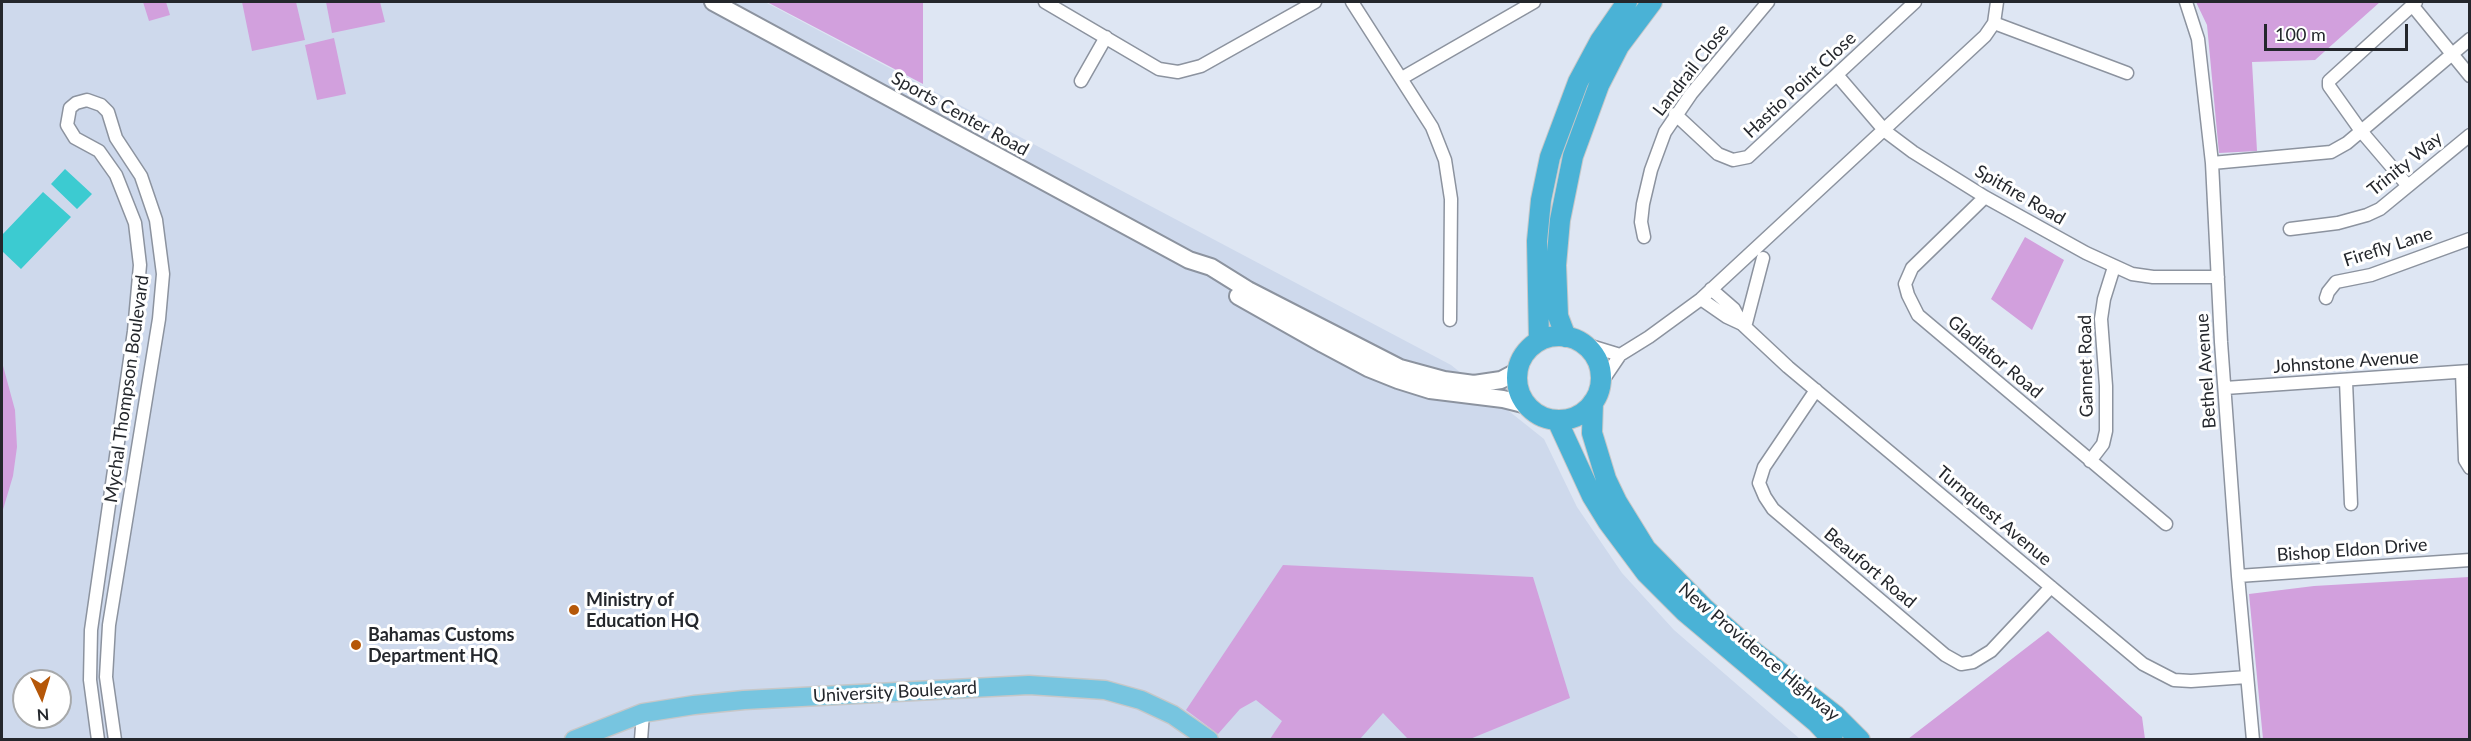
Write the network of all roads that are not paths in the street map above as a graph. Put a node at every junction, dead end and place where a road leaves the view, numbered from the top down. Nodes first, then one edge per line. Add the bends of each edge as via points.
1 (713, 2) edge
2 (1045, 2) edge
3 (1315, 2) edge
4 (1352, 2) edge
5 (1534, 2) edge
6 (1627, 2) edge
7 (1652, 2) edge
8 (1768, 2) edge
9 (1915, 2) edge
10 (1997, 2) edge
11 (2186, 2) edge
12 (2414, 3) edge
13 (1994, 23) junction
14 (1106, 37) junction
15 (2469, 39) edge
16 (2451, 55) junction
17 (2127, 73) dead end
18 (1837, 75) junction
19 (2469, 76) edge
20 (1402, 78) junction
21 (1081, 81) dead end
22 (1675, 114) junction
23 (1885, 131) junction
24 (2361, 131) junction
25 (2469, 135) edge
26 (2212, 163) junction
27 (2408, 186) junction
28 (1985, 197) junction
29 (2290, 229) dead end
30 (1644, 237) dead end
31 (2469, 239) edge
32 (1763, 258) dead end
33 (1189, 261) junction
34 (2114, 267) junction
35 (2218, 277) junction
36 (1711, 289) junction
37 (2326, 298) dead end
38 (1701, 299) junction
39 (1450, 320) dead end
40 (1743, 325) junction
41 (1566, 336) junction
42 (1539, 341) junction
43 (1584, 344) junction
44 (1620, 355) junction
45 (1518, 371) junction
46 (2466, 372) edge
47 (2346, 381) junction
48 (1601, 383) junction
49 (2225, 388) junction
50 (1816, 390) junction
51 (1593, 402) junction
52 (1527, 405) junction
53 (1557, 420) junction
54 (2090, 460) junction
55 (2469, 468) edge
56 (2351, 504) dead end
57 (2166, 524) dead end
58 (2469, 560) edge
59 (2238, 576) junction
60 (2051, 588) junction
61 (2247, 677) junction
62 (644, 713) junction
63 (98, 740) edge
64 (115, 740) edge
65 (574, 740) edge
66 (641, 740) edge
67 (1209, 740) edge
68 (1833, 740) edge
69 (1860, 740) edge
70 (2253, 740) edge

1 - 33 main road, Sports Center Road
2 - 14 street
3 - 14 street via 1190,71 1159,69
4 - 20 street
5 - 20 street
6 - 42 highway via 1578,82 1550,157 1537,241
7 - 41 highway via 1619,46 1599,85 1573,156 1556,265 1558,316
8 - 22 street, Landrail Close
9 - 18 street, Hastio Point Close
10 - 13 street
11 - 26 street, Bethel Avenue via 2198,39
12 - 16 street
12 - 24 street via 2329,81
13 - 17 street
13 - 23 street
14 - 21 street
15 - 16 street
16 - 19 street
16 - 24 street
18 - 22 street, Hastio Point Close via 1741,160 1726,158 1712,149
18 - 23 street, Spitfire Road
20 - 39 street via 1440,142 1449,179
22 - 30 street, Landrail Close via 1648,178 1642,213
23 - 28 street, Spitfire Road
23 - 36 street
24 - 26 street via 2331,152
24 - 27 street
25 - 27 street, Trinity Way
26 - 35 street, Bethel Avenue
27 - 29 street, Trinity Way via 2367,215
28 - 34 street, Spitfire Road
28 - 54 street, Gladiator Road via 1912,268 1905,284 1908,295 1918,315
31 - 37 street, Firefly Lane via 2371,274 2336,282
32 - 40 street
33 - 45 main road, Sports Center Road via 1211,267 1400,368 1474,384 1501,380
33 - 52 main road, Sports Center Road via 1204,276 1368,368 1430,390
34 - 35 street, Spitfire Road via 2153,278
34 - 54 street, Gannet Road via 2101,319 2106,431
35 - 49 street, Bethel Avenue
36 - 38 street
36 - 40 street via 1734,309
38 - 40 street
38 - 44 street
40 - 50 street, Turnquest Avenue
41 - 42 highway
41 - 43 highway
42 - 45 highway via 1524,354
43 - 44 street
43 - 48 highway via 1598,361
44 - 48 street
45 - 52 highway via 1519,389
46 - 47 street, Johnstone Avenue
46 - 55 street via 2465,460
47 - 49 street, Johnstone Avenue
47 - 56 street
48 - 51 highway
49 - 59 street, Bethel Avenue
50 - 60 street, Turnquest Avenue
50 - 60 street, Beaufort Road via 1764,467 1759,483 1765,497 1773,509 1945,655 1961,664 1991,651
51 - 53 highway via 1576,416
51 - 69 highway, New Providence Highway via 1592,433 1606,479 1646,549 1704,608
52 - 53 highway via 1539,415
53 - 68 highway, New Providence Highway via 1608,522 1646,573 1684,611
54 - 57 street, Gladiator Road
58 - 59 street, Bishop Eldon Drive
59 - 61 street, Bethel Avenue
60 - 61 street, Turnquest Avenue via 2163,676 2191,681
61 - 70 street, Bethel Avenue
62 - 65 main road, University Boulevard
62 - 66 street
62 - 67 main road, University Boulevard via 744,700 1029,685 1105,690 1140,700 1173,715
63 - 64 street, Mychal Thompson Boulevard via 90,680 92,630 140,265 135,223 116,175 99,151 75,138 67,124 70,108 87,100 108,112 116,138 141,176 156,220 163,274 109,625 106,677

